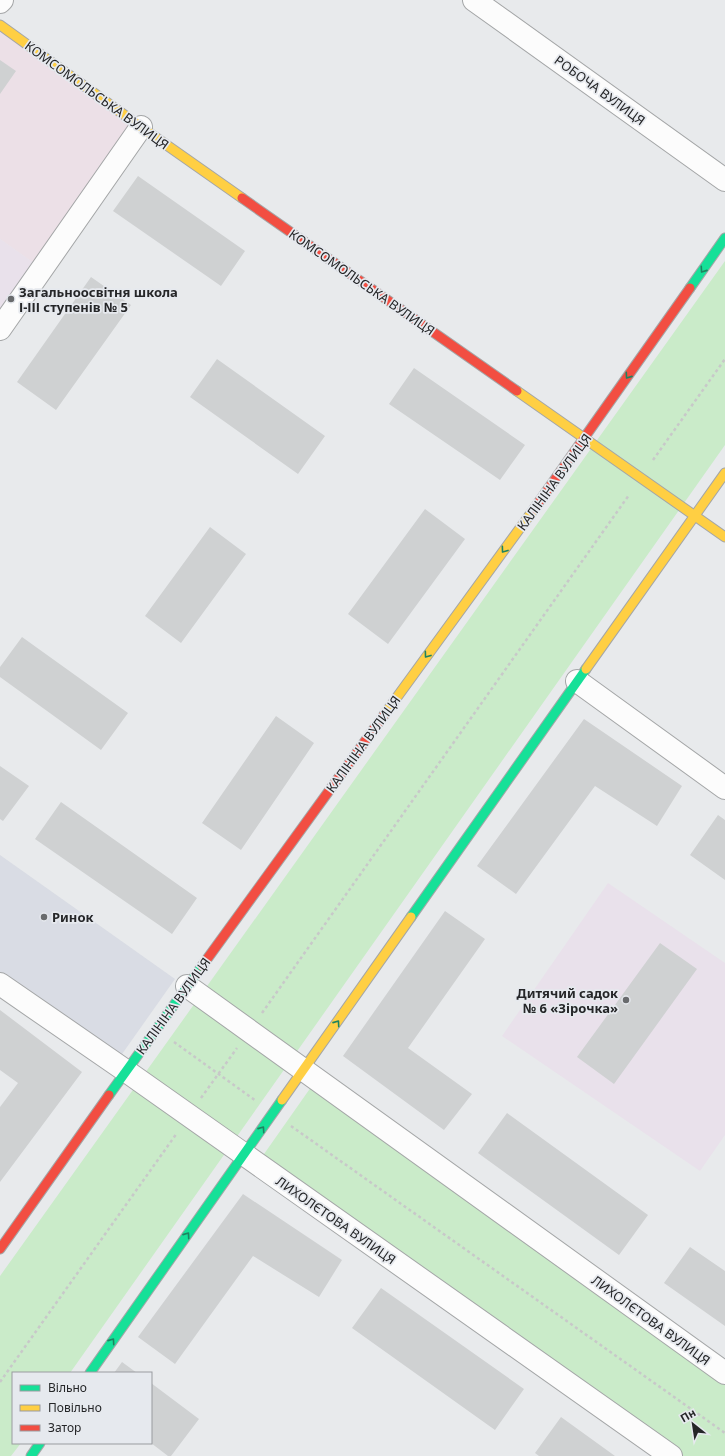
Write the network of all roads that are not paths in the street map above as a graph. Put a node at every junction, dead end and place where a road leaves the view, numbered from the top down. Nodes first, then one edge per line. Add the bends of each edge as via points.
1 (474, 0) edge
2 (0, 25) edge
3 (141, 127) junction
4 (725, 180) edge
5 (725, 238) edge
6 (0, 329) edge
7 (585, 438) junction
8 (725, 473) edge
9 (695, 516) junction
10 (725, 537) edge
11 (577, 681) junction
12 (725, 788) edge
13 (0, 984) edge
14 (187, 986) junction
15 (126, 1071) junction
16 (303, 1071) junction
17 (244, 1155) junction
18 (0, 1249) edge
19 (91, 1372) edge
20 (725, 1373) edge
21 (39, 1444) edge
22 (31, 1456) edge
23 (671, 1456) edge

1 - 4 street, РОБОЧА ВУЛИЦЯ
2 - 3 main road, КОМСОМОЛЬСЬКА ВУЛИЦЯ
3 - 6 street
3 - 7 main road, КОМСОМОЛЬСЬКА ВУЛИЦЯ
5 -> 7 main road, КАЛІНІНА ВУЛИЦЯ
7 - 9 main road, КОМСОМОЛЬСЬКА ВУЛИЦЯ
7 -> 14 main road, КАЛІНІНА ВУЛИЦЯ
8 - 9 main road
9 - 10 main road, КОМСОМОЛЬСЬКА ВУЛИЦЯ
9 - 11 main road
11 - 12 street
16 -> 11 main road
13 - 15 street, ЛИХОЛЄТОВА ВУЛИЦЯ
14 - 15 main road, КАЛІНІНА ВУЛИЦЯ
14 - 16 street, ЛИХОЛЄТОВА ВУЛИЦЯ
15 - 17 street, ЛИХОЛЄТОВА ВУЛИЦЯ
15 - 18 main road, КАЛІНІНА ВУЛИЦЯ
17 -> 16 main road
16 - 20 street, ЛИХОЛЄТОВА ВУЛИЦЯ
19 -> 17 main road
17 - 23 street, ЛИХОЛЄТОВА ВУЛИЦЯ
21 - 22 main road

